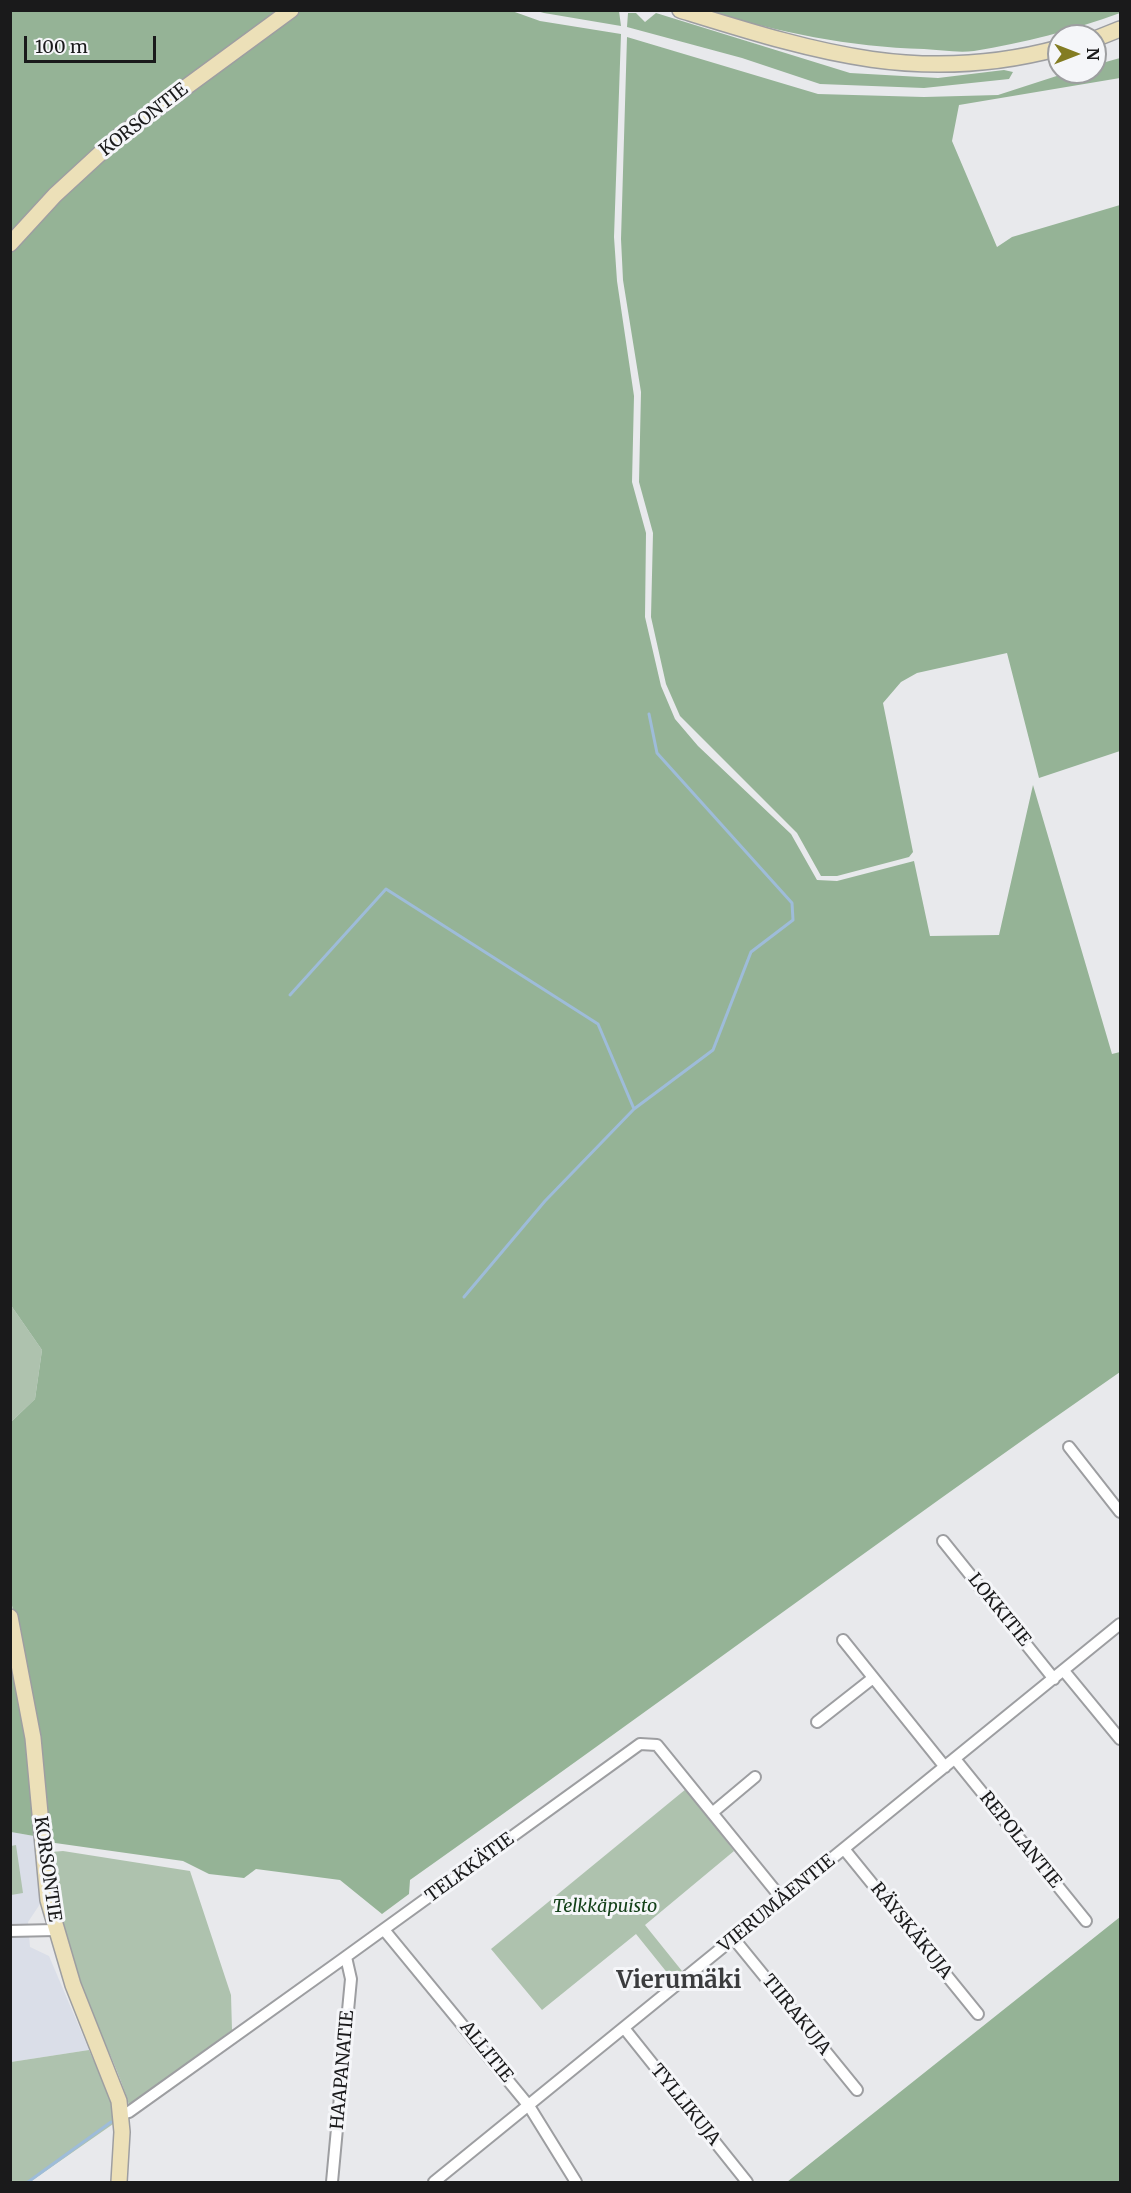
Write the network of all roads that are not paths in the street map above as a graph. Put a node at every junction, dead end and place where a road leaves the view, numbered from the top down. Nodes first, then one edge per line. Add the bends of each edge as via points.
1 (291, 10) edge
2 (680, 10) edge
3 (1047, 52) edge
4 (10, 244) edge
5 (1069, 1447) dead end
6 (1120, 1512) edge
7 (943, 1540) dead end
8 (10, 1617) edge
9 (1120, 1624) edge
10 (843, 1640) dead end
11 (1064, 1671) junction
12 (873, 1678) junction
13 (1054, 1679) junction
14 (818, 1722) dead end
15 (1120, 1739) edge
16 (955, 1759) junction
17 (945, 1767) junction
18 (755, 1777) dead end
19 (712, 1813) junction
20 (844, 1849) junction
21 (782, 1899) junction
22 (1086, 1920) dead end
23 (55, 1930) junction
24 (385, 1930) junction
25 (10, 1931) edge
26 (734, 1939) junction
27 (346, 1957) junction
28 (978, 2014) dead end
29 (624, 2028) junction
30 (857, 2091) dead end
31 (529, 2106) junction
32 (122, 2114) junction
33 (119, 2182) edge
34 (333, 2182) edge
35 (434, 2182) edge
36 (576, 2182) edge
37 (747, 2182) edge

1 - 4 main road, KORSONTIE via 118,137
2 - 3 main road via 798,46 883,63 965,65
5 - 6 street
7 - 13 street, LOKKITIE
8 - 23 main road, KORSONTIE via 33,1738 48,1900
9 - 11 street, VIERUMÄENTIE
10 - 12 street
11 - 13 street, VIERUMÄENTIE
11 - 15 street
12 - 14 street
12 - 17 street
13 - 16 street, VIERUMÄENTIE
16 - 17 street, VIERUMÄENTIE
16 - 22 street, REPOLANTIE
17 - 20 street, VIERUMÄENTIE
18 - 19 street
19 - 21 street, TELKKÄTIE
19 - 24 street, TELKKÄTIE via 657,1745 640,1744
20 - 21 street, VIERUMÄENTIE
20 - 28 street, RÄYSKÄKUJA
21 - 26 street, VIERUMÄENTIE
23 - 25 street
23 - 32 main road, KORSONTIE via 115,2086
24 - 27 street, TELKKÄTIE
24 - 31 street, ALLITIE
26 - 29 street, VIERUMÄENTIE
26 - 30 street, TIIRAKUJA
27 - 32 street, TELKKÄTIE
27 - 34 street, HAAPANATIE via 350,2000
29 - 31 street, VIERUMÄENTIE
29 - 37 street, TYLLIKUJA
31 - 35 street, VIERUMÄENTIE
31 - 36 street, ALLITIE
32 - 33 main road, KORSONTIE

